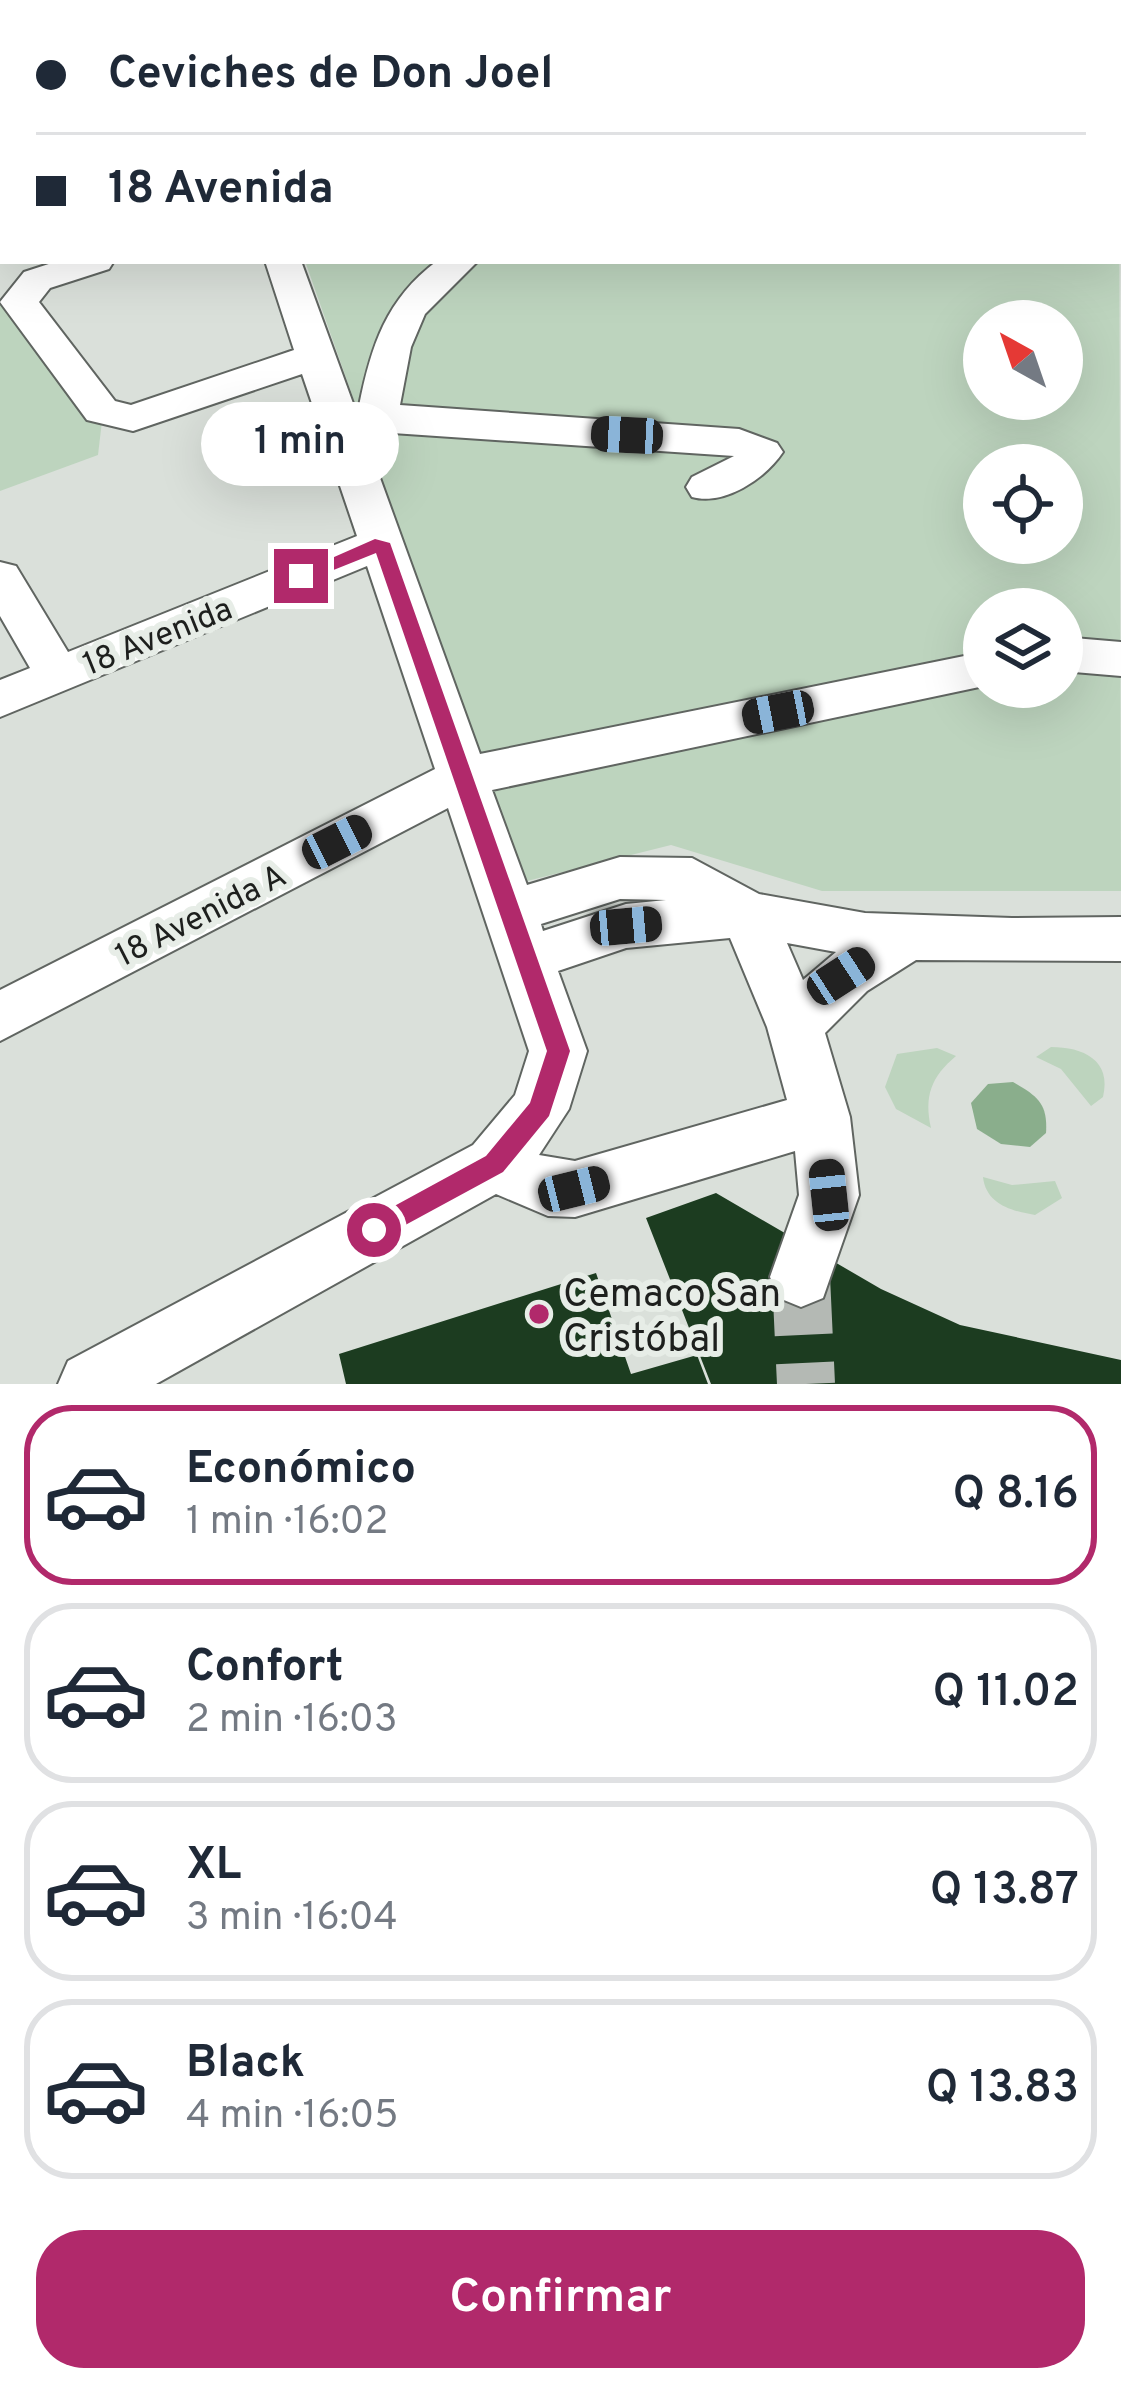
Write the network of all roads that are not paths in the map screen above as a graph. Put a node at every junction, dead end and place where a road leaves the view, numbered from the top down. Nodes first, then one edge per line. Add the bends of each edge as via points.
1 (87, 264) edge
2 (284, 264) edge
3 (456, 264) edge
4 (316, 356) junction
5 (358, 418) junction
6 (707, 487) dead end
7 (381, 543) junction
8 (0, 577) edge
9 (1083, 655) edge
10 (1121, 658) edge
11 (963, 673) edge
12 (58, 675) junction
13 (0, 699) edge
14 (463, 777) junction
15 (747, 914) junction
16 (917, 935) junction
17 (518, 936) junction
18 (1121, 939) edge
19 (0, 1017) edge
20 (794, 1027) junction
21 (820, 1118) junction
22 (494, 1164) junction
23 (801, 1277) tunnel mouth
24 (91, 1384) edge

1 - 4 street via 37,280 19,302 114,418
2 - 4 street
3 - 5 street via 408,305
4 - 5 street
5 - 6 street via 739,442 762,452
5 - 7 street
7 - 12 street, 18 Avenida
7 - 14 street
8 - 12 street
9 - 10 street
11 - 14 street, 18 Avenida A
12 - 13 street, 18 Avenida
14 - 17 street
14 - 19 street, 18 Avenida A
15 - 16 street via 865,935
15 - 17 street
15 - 20 street
16 - 18 street
16 - 20 street via 841,976
17 - 22 street via 558,1051 540,1108
20 - 21 street
21 - 22 street via 574,1189 548,1188
21 - 23 street via 829,1195
22 - 24 street

